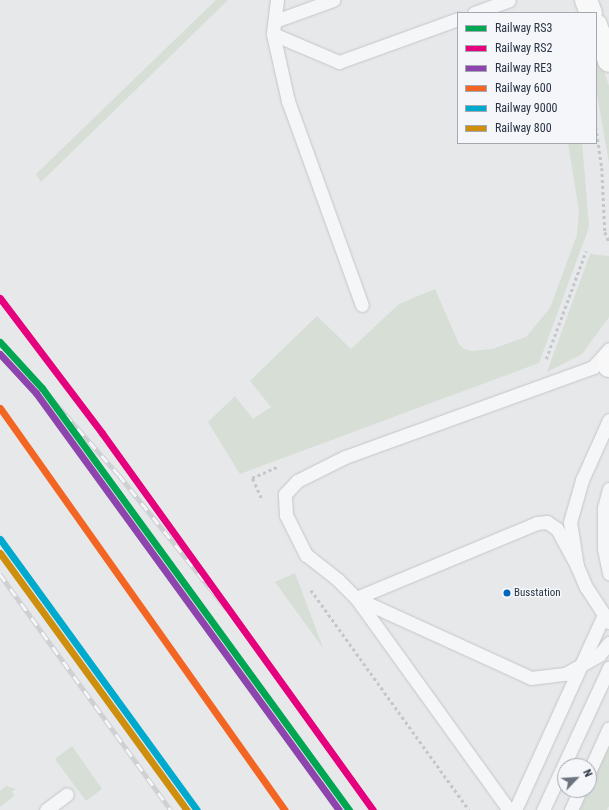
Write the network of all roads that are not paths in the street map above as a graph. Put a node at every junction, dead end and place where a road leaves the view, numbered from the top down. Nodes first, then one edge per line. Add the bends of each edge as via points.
1 (277, 0) edge
2 (333, 0) edge
3 (509, 0) edge
4 (586, 0) edge
5 (477, 12) edge
6 (591, 12) edge
7 (457, 19) edge
8 (274, 28) junction
9 (597, 28) edge
10 (609, 60) edge
11 (362, 305) dead end
12 (609, 349) edge
13 (609, 359) edge
14 (609, 366) edge
15 (609, 420) edge
16 (609, 489) edge
17 (577, 566) junction
18 (609, 573) edge
19 (356, 598) junction
20 (607, 618) edge
21 (609, 643) edge
22 (580, 668) junction
23 (609, 668) edge
24 (609, 728) edge
25 (595, 758) edge
26 (67, 794) dead end
27 (576, 798) edge
28 (46, 810) edge
29 (509, 810) edge
30 (515, 810) edge
31 (543, 810) edge
32 (571, 810) edge

1 - 8 lane
2 - 8 lane
3 - 5 lane
4 - 6 main road
7 - 8 lane via 338,62
8 - 11 lane via 288,101
9 - 10 main road
12 - 19 lane via 593,367 345,457 290,486 285,494 286,515 306,555 337,579
13 - 14 main road
15 - 17 lane via 574,500 570,522
16 - 18 lane via 604,508 604,549
17 - 19 lane via 557,529 547,522 537,523
17 - 20 lane via 586,587
19 - 22 lane via 531,678 565,674
19 - 29 lane
20 - 22 lane
21 - 22 lane via 599,655
22 - 30 lane
23 - 31 lane
24 - 25 lane
26 - 28 lane
27 - 32 lane

